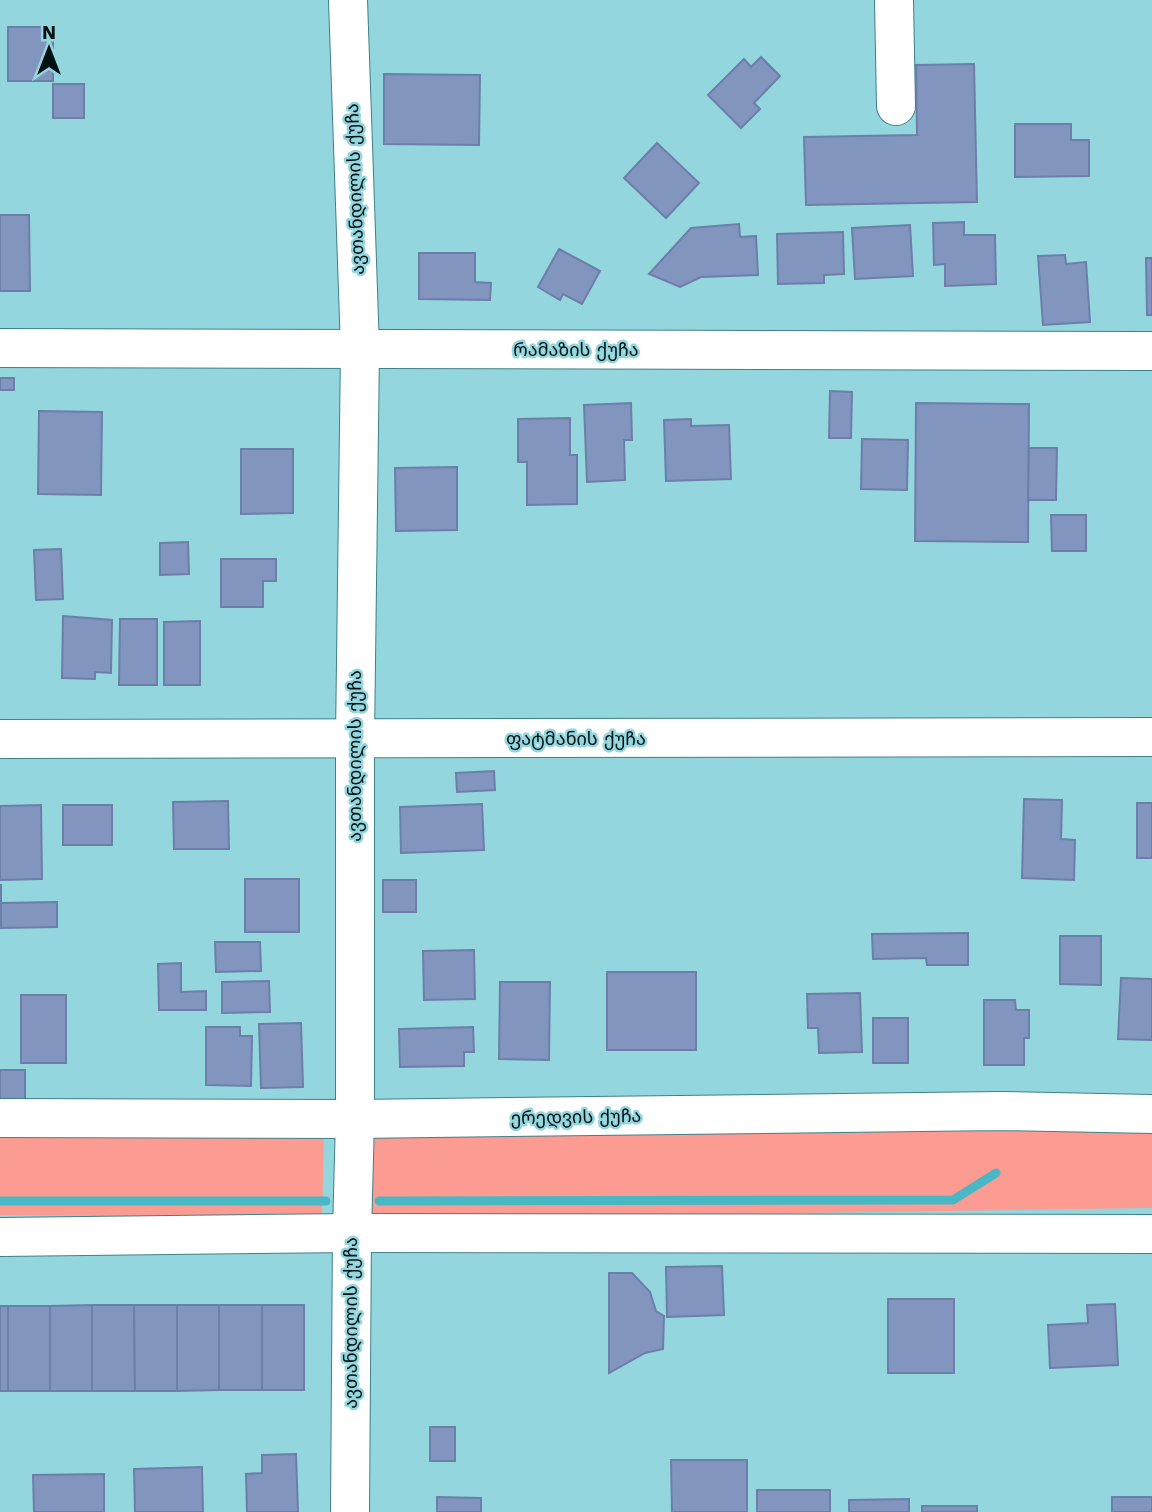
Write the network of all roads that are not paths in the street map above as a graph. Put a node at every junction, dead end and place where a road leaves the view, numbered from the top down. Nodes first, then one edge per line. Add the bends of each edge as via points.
1 (348, 0) edge
2 (894, 0) edge
3 (896, 107) dead end
4 (0, 348) edge
5 (360, 349) junction
6 (1152, 351) edge
7 (1152, 737) edge
8 (0, 738) edge
9 (355, 739) junction
10 (1152, 1114) edge
11 (0, 1118) edge
12 (355, 1119) junction
13 (352, 1233) junction
14 (1152, 1234) edge
15 (0, 1237) edge
16 (350, 1512) edge

1 - 5 street, ავთანდილის ქუჩა
2 - 3 street
4 - 5 street, რამაზის ქუჩა
5 - 6 street, რამაზის ქუჩა
5 - 9 street, ავთანდილის ქუჩა
7 - 9 street, ფატმანის ქუჩა
8 - 9 street, ფატმანის ქუჩა
9 - 12 street, ავთანდილის ქუჩა
10 - 12 street, ერედვის ქუჩა via 1000,1111
11 - 12 street, ერედვის ქუჩა
12 - 13 street, ავთანდილის ქუჩა
13 - 14 street
13 - 15 street
13 - 16 street, ავთანდილის ქუჩა

